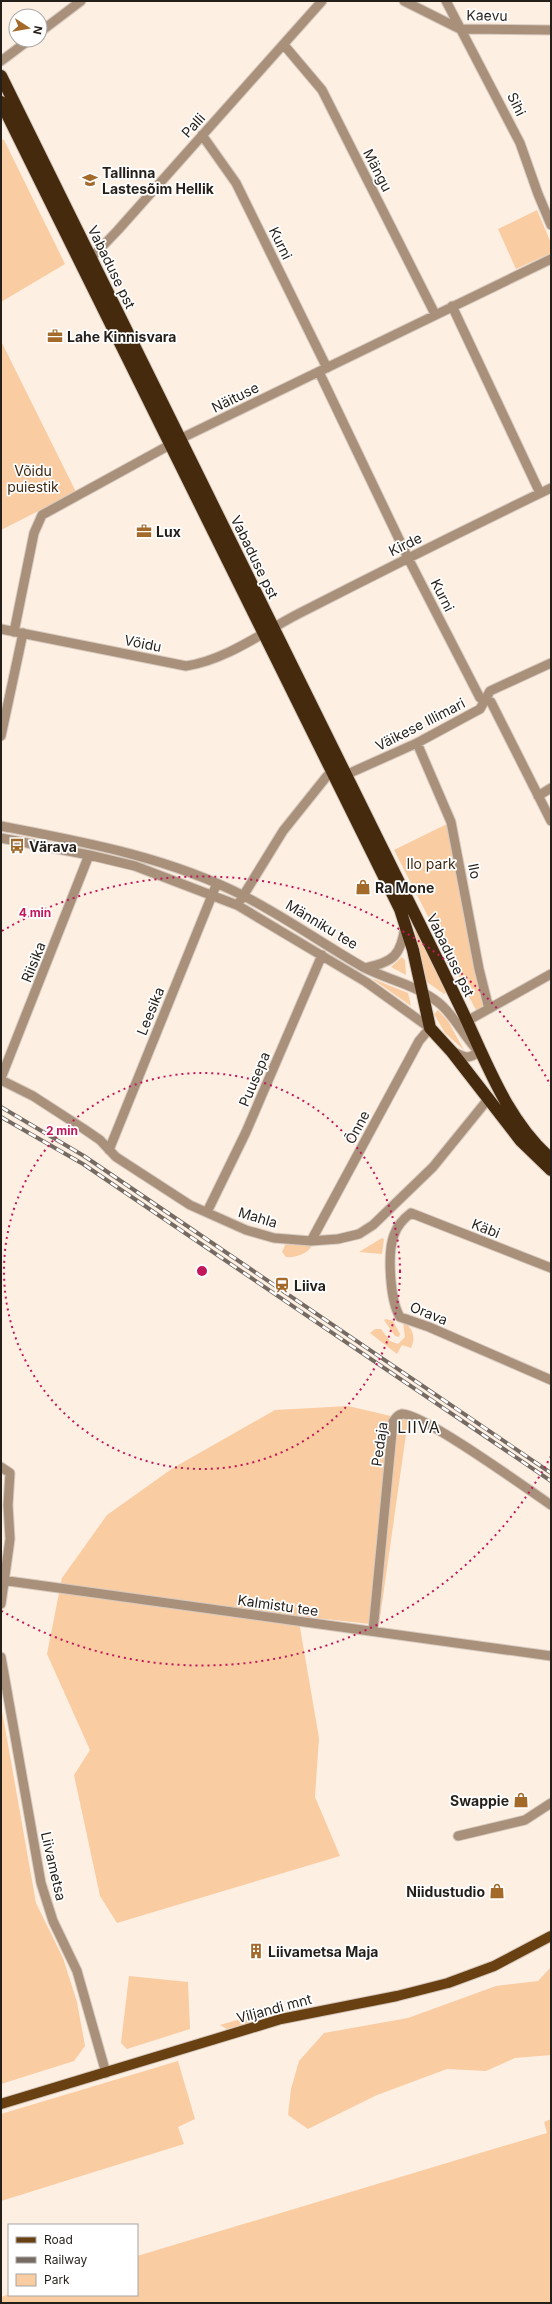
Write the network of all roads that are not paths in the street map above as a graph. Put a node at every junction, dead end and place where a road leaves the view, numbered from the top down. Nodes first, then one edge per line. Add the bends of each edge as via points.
1 (81, 1) edge
2 (322, 1) edge
3 (404, 1) edge
4 (446, 1) edge
5 (48, 26) edge
6 (460, 29) junction
7 (551, 30) edge
8 (284, 45) junction
9 (18, 48) edge
10 (1, 61) edge
11 (1, 76) edge
12 (4, 104) edge
13 (202, 135) junction
14 (551, 225) edge
15 (85, 259) junction
16 (551, 259) edge
17 (452, 306) junction
18 (435, 314) junction
19 (323, 370) junction
20 (175, 442) junction
21 (551, 488) edge
22 (540, 493) junction
23 (408, 558) junction
24 (1, 629) edge
25 (268, 629) junction
26 (19, 632) junction
27 (551, 663) edge
28 (485, 700) junction
29 (1, 736) edge
30 (417, 743) junction
31 (338, 776) junction
32 (551, 788) edge
33 (538, 796) junction
34 (551, 822) edge
35 (1, 826) edge
36 (1, 838) edge
37 (90, 855) junction
38 (217, 883) junction
39 (212, 894) junction
40 (244, 896) junction
41 (238, 905) junction
42 (406, 923) junction
43 (334, 949) junction
44 (322, 955) junction
45 (365, 968) junction
46 (551, 974) edge
47 (421, 992) junction
48 (490, 1009) junction
49 (467, 1021) junction
50 (430, 1028) junction
51 (452, 1052) junction
52 (479, 1052) junction
53 (1, 1079) edge
54 (489, 1098) junction
55 (109, 1150) junction
56 (551, 1159) edge
57 (551, 1170) edge
58 (207, 1212) junction
59 (411, 1213) joint
60 (311, 1241) junction
61 (551, 1268) edge
62 (551, 1380) edge
63 (1, 1467) edge
64 (551, 1505) edge
65 (2, 1580) edge
66 (1, 1604) edge
67 (374, 1631) junction
68 (551, 1656) edge
69 (1, 1657) edge
70 (551, 1803) edge
71 (458, 1836) dead end
72 (551, 1936) edge
73 (106, 2073) junction
74 (1, 2104) edge

1 - 5 street
2 - 8 street, Palli
3 - 6 street, Kaevu
4 - 6 street, Sihi
6 - 7 street, Kaevu
6 - 14 street, Sihi via 500,100 520,143
8 - 13 street, Palli
8 - 18 street, Mängu via 322,90
9 - 10 street
11 - 12 highway, Vabaduse pst
12 - 15 highway, Vabaduse pst
13 - 15 street, Palli via 112,236
13 - 19 street, Kurni via 236,183
15 - 20 highway, Vabaduse pst
16 - 17 street, Näituse
17 - 18 street, Näituse
17 - 22 street
18 - 19 street, Näituse
19 - 20 street, Näituse
19 - 23 street, Kurni
20 - 25 highway, Vabaduse pst
20 - 26 street, Näituse via 42,515 34,533
21 - 22 street, Kirde
22 - 23 street, Kirde
23 - 25 street, Kirde
23 - 28 street, Kurni via 480,698
24 - 26 street, Võidu
25 - 26 street, Võidu via 219,656 201,664 186,666
25 - 31 highway, Vabaduse pst
26 - 29 street
27 - 28 street, Väikese Illimari via 490,691
28 - 30 street, Väikese Illimari via 480,709
28 - 33 street, Kurni via 491,702
30 - 31 street, Väikese Illimari
30 - 48 street, Ilo via 452,822 479,969
31 - 40 street via 328,776 283,832
31 - 42 highway, Vabaduse pst
31 - 49 highway, Vabaduse pst
32 - 33 street
33 - 34 street, Kurni
35 - 38 street, Männiku tee via 116,849
36 - 37 street, Männiku tee
37 - 39 street, Männiku tee via 135,866
37 - 53 street, Riisika
38 - 39 street, Leesika
38 - 40 street, Männiku tee
39 - 41 street, Männiku tee
39 - 55 street, Leesika
40 - 41 street
40 - 43 street, Männiku tee
41 - 44 street, Männiku tee
42 - 45 street via 402,945 394,957 382,964
42 - 47 highway, Vabaduse pst
43 - 44 street
43 - 45 street, Männiku tee
44 - 50 street, Männiku tee via 379,991
44 - 58 street, Puusepa via 246,1132
45 - 47 street, Männiku tee
46 - 48 street
47 - 50 highway, Vabaduse pst
47 - 52 street, Männiku tee via 446,1010 467,1040
48 - 49 street
49 - 52 highway, Vabaduse pst
50 - 51 highway, Männiku tee
50 - 60 street, Õnne via 419,1041
51 - 52 street via 471,1058
51 - 54 highway, Männiku tee
52 - 56 highway, Männiku tee via 515,1118 529,1137
53 - 55 street, Mahla via 58,1112 100,1140
54 - 57 highway, Männiku tee via 521,1141
54 - 60 street, Mahla via 433,1167 373,1225 359,1234
55 - 58 street, Mahla via 169,1192
58 - 60 street, Mahla via 259,1234
59 - 61 street, Käbi
59 - 62 street, Orava via 399,1224 393,1236 391,1249 393,1298 400,1317
63 - 65 street via 10,1473 10,1539
64 - 67 street, Pedaja via 435,1428 413,1416 397,1416 394,1422
65 - 66 street
65 - 67 street, Kalmistu tee
67 - 68 street, Kalmistu tee
69 - 73 street, Liivametsa via 41,1883 53,1921 77,1971
70 - 71 street via 525,1820
72 - 73 main road, Viljandi mnt via 500,1963 448,1983 281,2019
73 - 74 main road, Viljandi mnt

